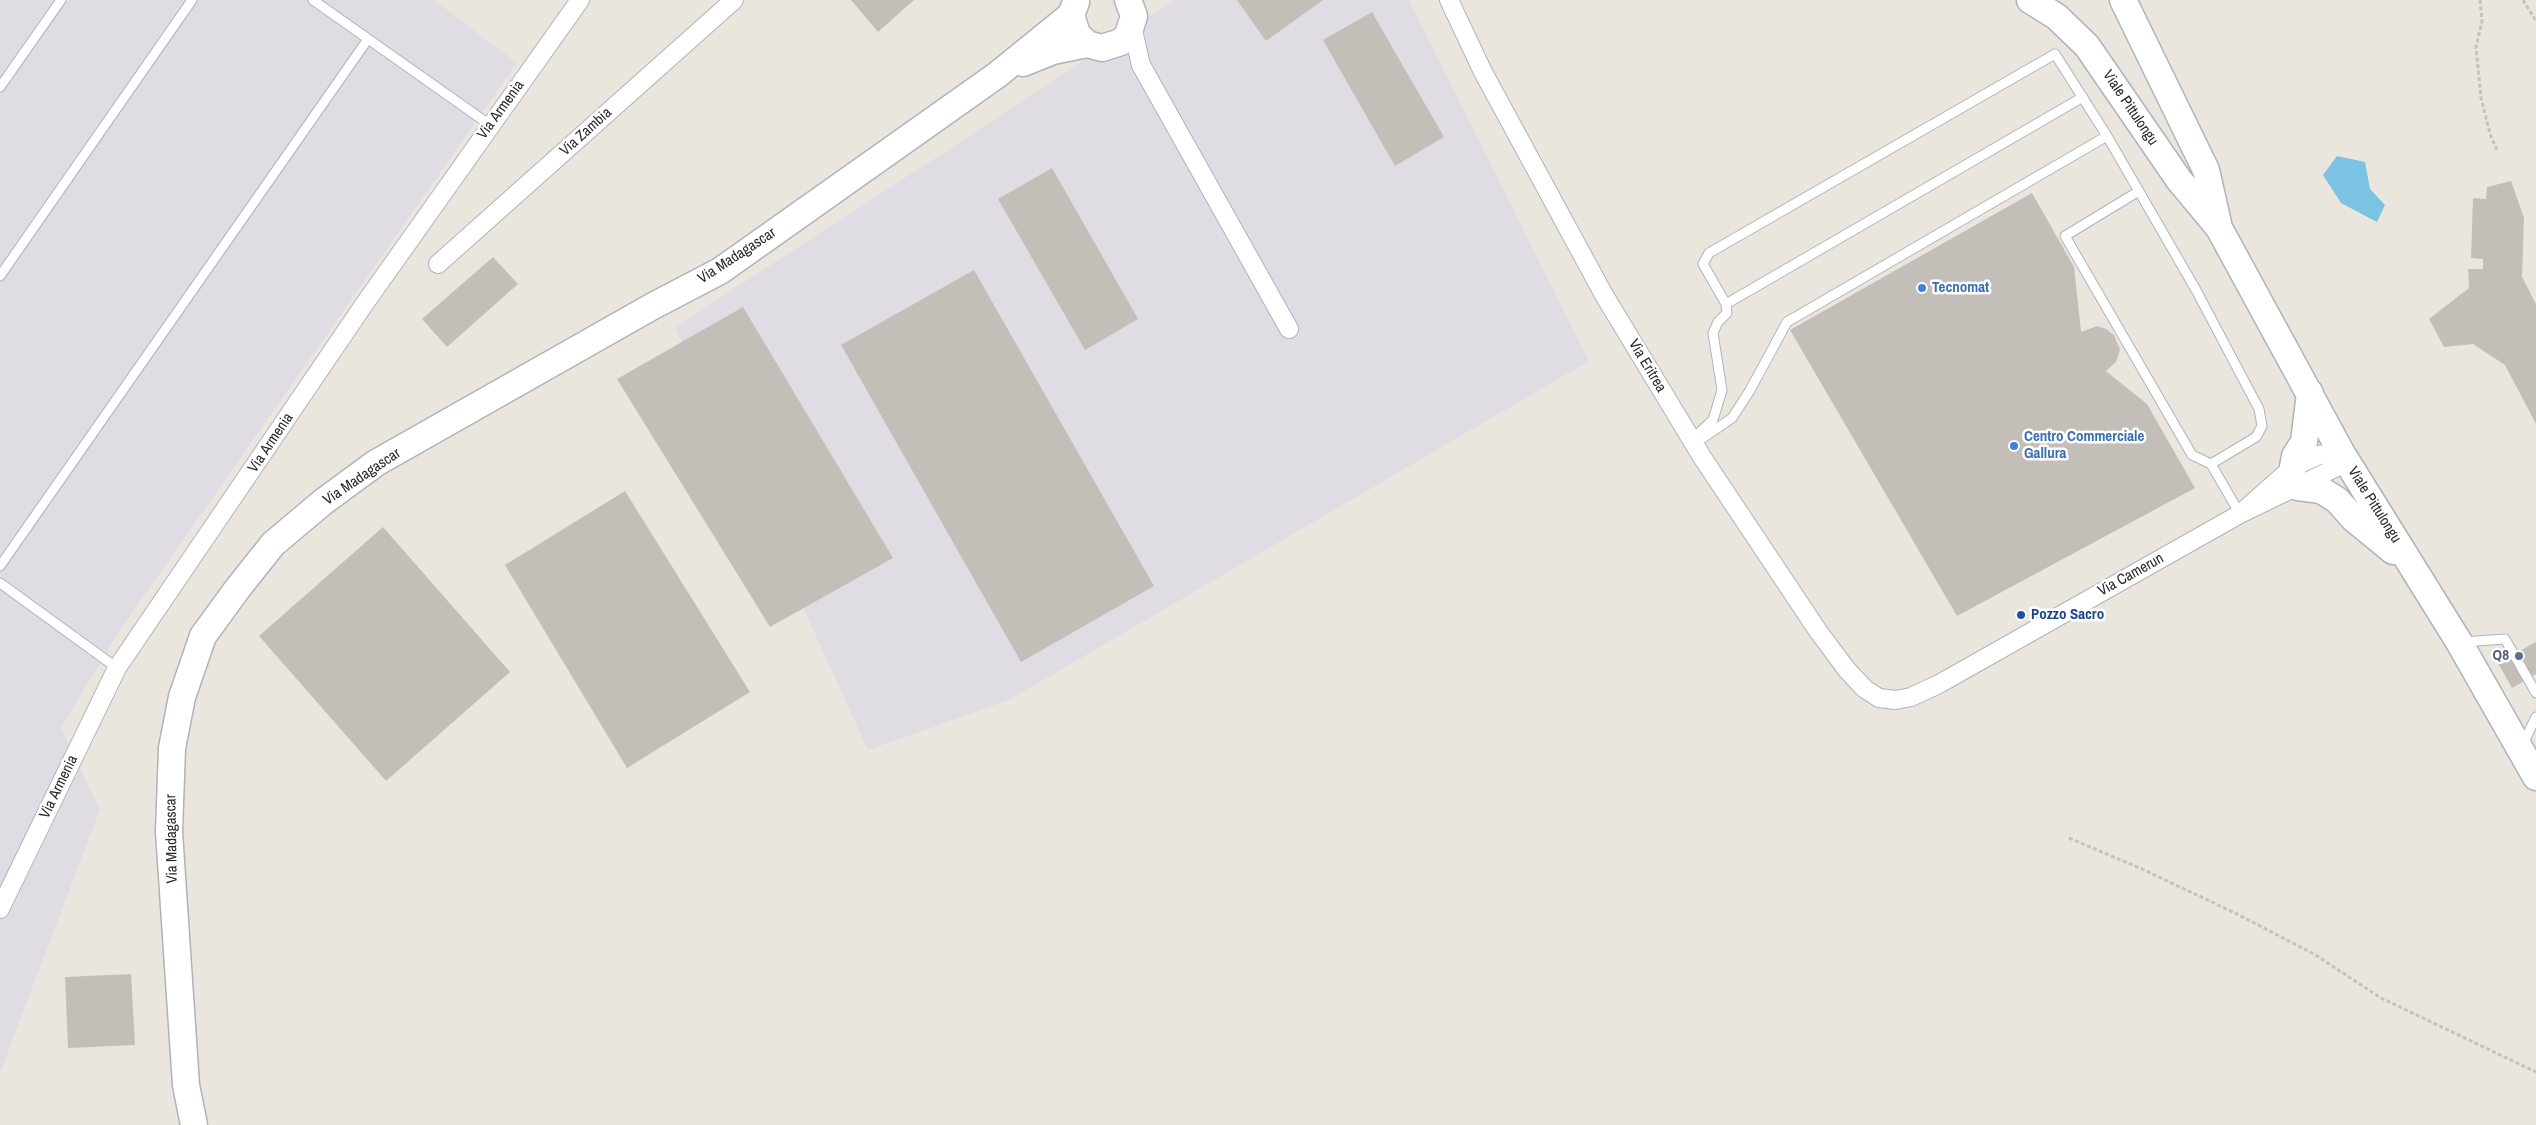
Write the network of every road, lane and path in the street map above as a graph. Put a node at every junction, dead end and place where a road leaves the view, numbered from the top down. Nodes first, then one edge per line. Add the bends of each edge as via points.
1 (61, 0) edge
2 (192, 0) edge
3 (313, 0) edge
4 (580, 0) edge
5 (734, 0) edge
6 (1449, 0) edge
7 (2030, 0) edge
8 (2124, 0) edge
9 (2480, 0) edge
10 (2523, 0) edge
11 (1074, 5) edge
12 (1132, 8) edge
13 (2536, 21) edge
14 (368, 39) junction
15 (1095, 46) junction
16 (1141, 65) junction
17 (997, 75) junction
18 (0, 86) edge
19 (2083, 97) junction
20 (490, 125) junction
21 (2107, 136) junction
22 (2498, 150) dead end
23 (2139, 191) junction
24 (2220, 228) junction
25 (438, 264) dead end
26 (0, 276) edge
27 (1726, 304) junction
28 (1290, 329) dead end
29 (2310, 393) junction
30 (1693, 442) junction
31 (2341, 452) junction
32 (2211, 464) junction
33 (2295, 477) junction
34 (2240, 514) junction
35 (0, 566) edge
36 (2414, 570) junction
37 (0, 583) edge
38 (2459, 642) junction
39 (117, 668) junction
40 (2536, 693) edge
41 (1888, 699) joint
42 (2536, 717) edge
43 (2530, 763) edge
44 (2069, 838) dead end
45 (0, 909) edge
46 (2536, 1072) edge
47 (194, 1125) edge

1 - 18 lane
2 - 26 lane
3 - 14 lane
4 - 20 street, Via Armenia
5 - 25 street, Via Zambia
6 - 30 street, Via Eritrea via 1483,72 1599,287
7 - 24 street, Viale Pittulongu via 2057,17 2087,46 2179,180
8 - 24 street, Viale Pittulongu via 2206,170
9 - 22 path via 2482,21 2476,47 2481,98 2491,137
10 - 13 path
11 - 15 street via 1077,34
11 - 17 street, Via Madagascar
12 - 15 street, Via Madagascar via 1121,42
12 - 16 street
14 - 20 lane
14 - 35 lane
15 - 16 street
15 - 17 street, Via Madagascar via 1052,51
16 - 28 street
17 - 47 street, Via Madagascar via 720,271 652,306 376,463 273,544 238,588 203,636 182,697 172,748 169,832 186,1084
19 - 21 lane
19 - 27 lane
19 - 27 lane via 2056,54 1709,253 1703,264
20 - 39 street, Via Armenia
21 - 23 lane
21 - 30 lane via 1787,322 1732,418
23 - 32 lane via 2259,408 2262,426 2256,436
23 - 32 lane via 2065,236 2192,455
24 - 29 street, Viale Pittulongu
27 - 30 lane via 1727,313 1713,332 1722,390 1719,404 1713,420
29 - 31 street, Viale Pittulongu
29 - 33 street via 2304,442 2295,456
30 - 41 street, Via Eritrea via 1847,670 1865,689 1879,698
31 - 33 street, Via Camerun via 2335,468
31 - 36 street, Viale Pittulongu
32 - 34 lane
33 - 34 street, Via Camerun
33 - 36 street via 2337,500 2354,520
34 - 41 street, Via Camerun via 1939,684 1911,697
36 - 38 street, Viale Pittulongu
37 - 39 lane
38 - 40 lane via 2505,639
38 - 43 street, Viale Pittulongu
39 - 45 street, Via Armenia
42 - 43 lane
44 - 46 path via 2233,912 2314,954 2381,998

